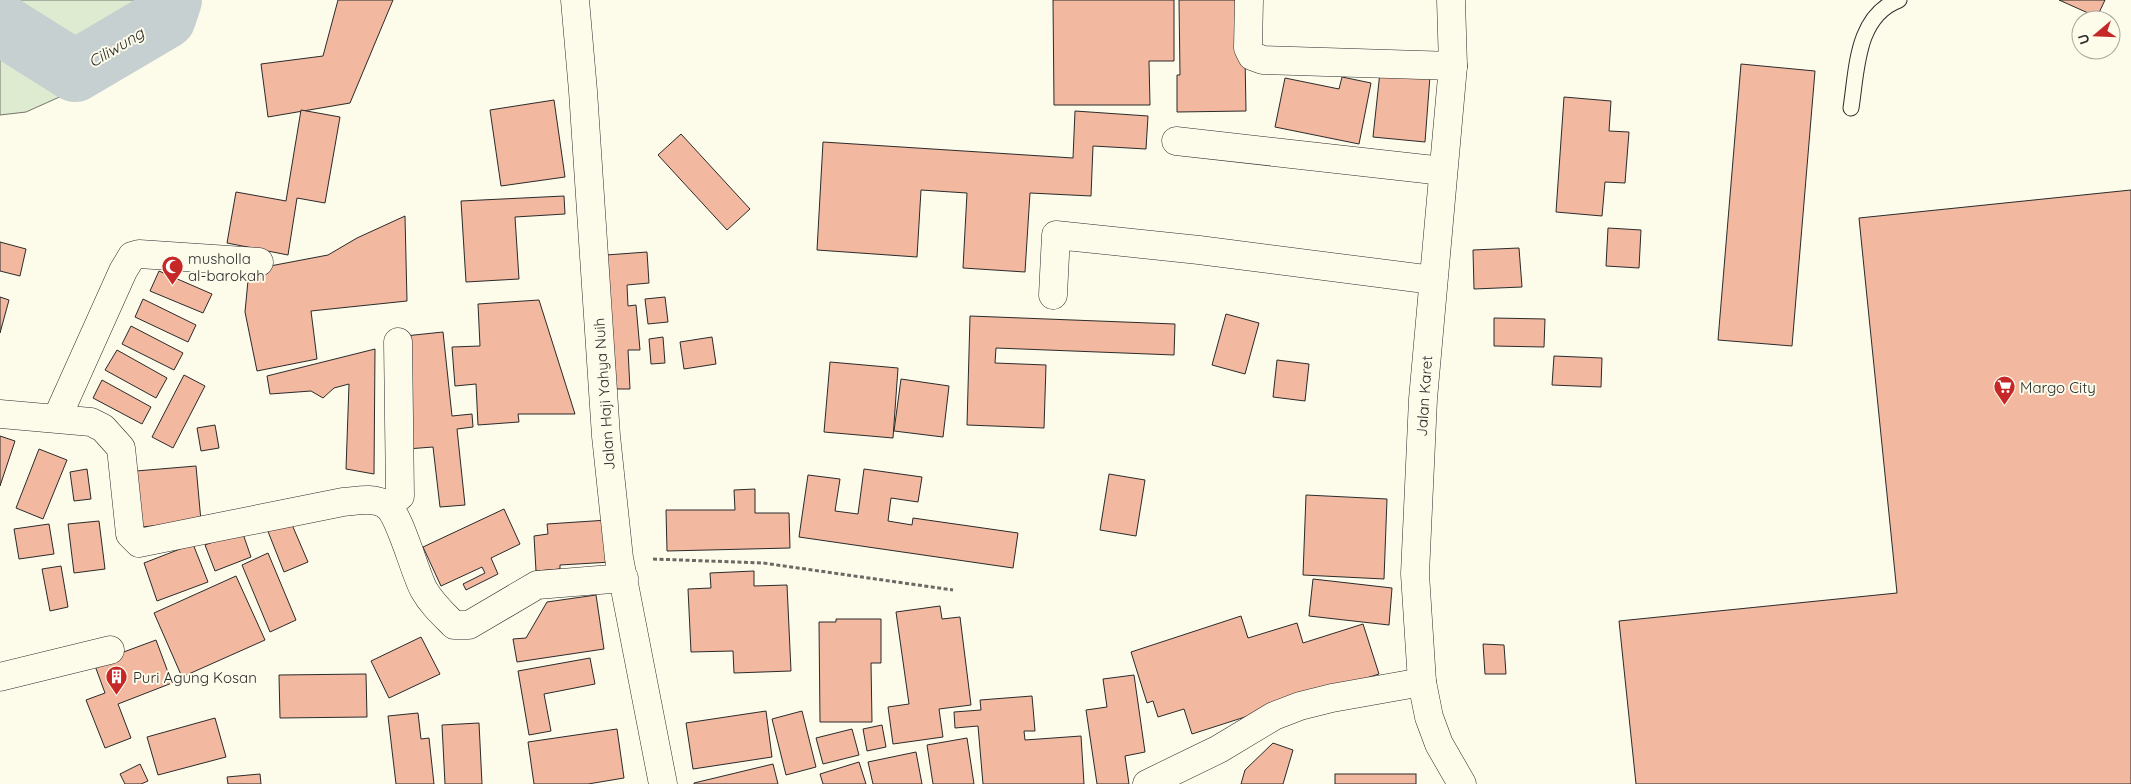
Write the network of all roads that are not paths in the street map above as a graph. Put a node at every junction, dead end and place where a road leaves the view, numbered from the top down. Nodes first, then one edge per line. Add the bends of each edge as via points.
1 (575, 0) edge
2 (1249, 0) edge
3 (1451, 0) edge
4 (1899, 0) edge
5 (1453, 66) junction
6 (1851, 108) dead end
7 (1176, 141) dead end
8 (1443, 170) junction
9 (259, 262) dead end
10 (1433, 280) junction
11 (1053, 295) dead end
12 (398, 342) dead end
13 (0, 414) edge
14 (57, 418) junction
15 (386, 505) junction
16 (622, 568) junction
17 (110, 650) dead end
18 (0, 677) edge
19 (1422, 682) junction
20 (663, 784) edge
21 (1148, 784) edge
22 (1462, 784) edge

1 - 16 street, Jalan Haji Yahya Nuih via 606,436
2 - 5 street via 1248,48 1252,56 1263,60
3 - 5 street, Jalan Karet
4 - 6 lane via 1888,4 1871,20 1861,45
5 - 8 street, Jalan Karet
7 - 8 street
8 - 10 street, Jalan Karet
9 - 14 street via 132,256
10 - 11 street via 1056,235
10 - 19 street, Jalan Karet via 1423,399 1415,574
12 - 15 street via 400,496
13 - 14 street
14 - 15 street via 92,422 103,428 121,448 130,534 139,543 343,502 371,500
15 - 16 street via 397,519 424,589 434,606 454,625 469,625 537,585
16 - 20 street, Jalan Haji Yahya Nuih
17 - 18 street
19 - 21 street via 1300,706 1274,716 1219,749
19 - 22 street, Jalan Karet via 1429,717 1439,744

